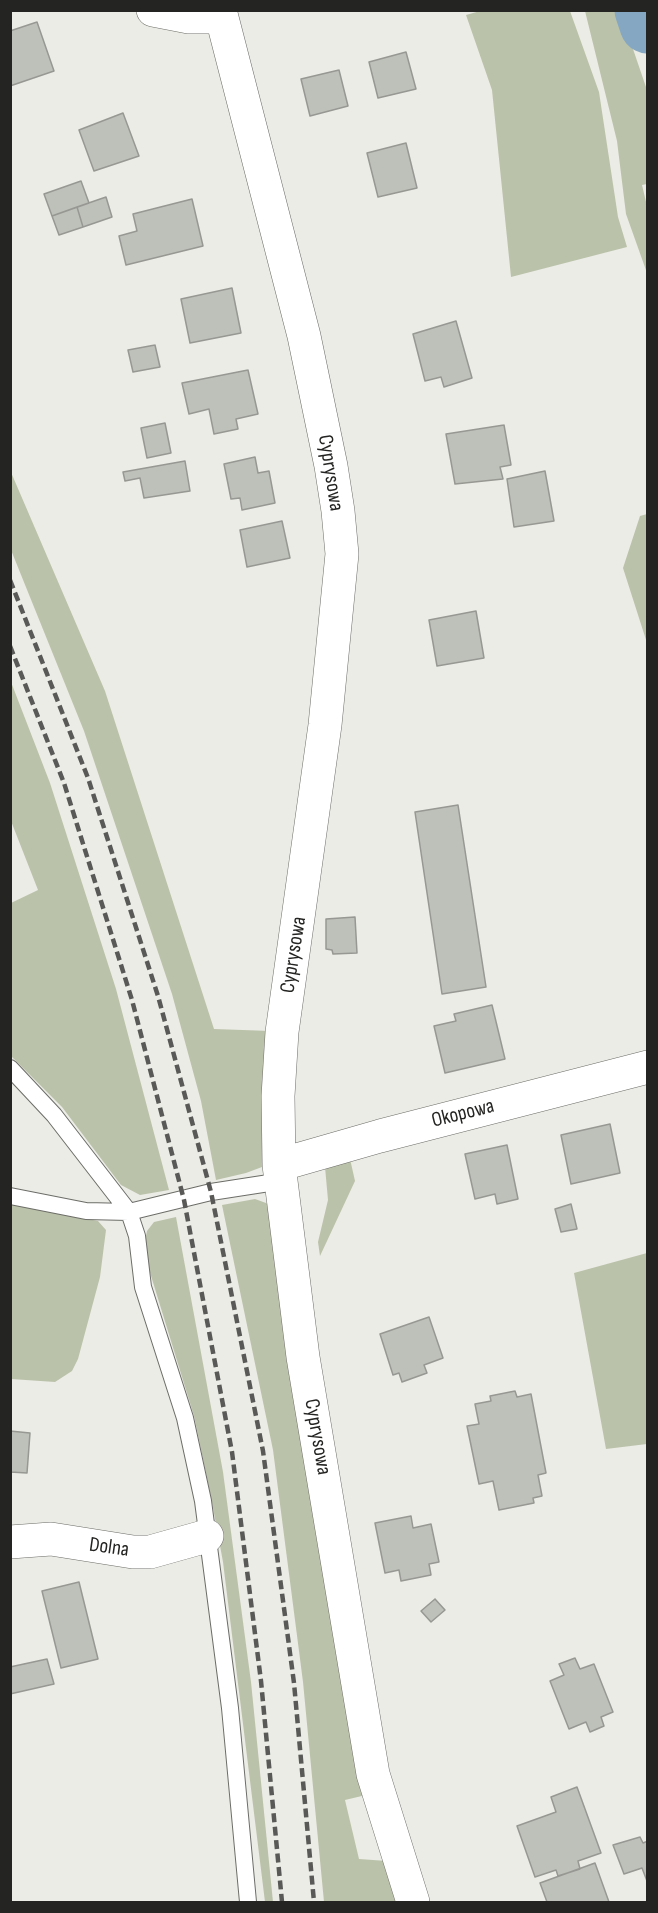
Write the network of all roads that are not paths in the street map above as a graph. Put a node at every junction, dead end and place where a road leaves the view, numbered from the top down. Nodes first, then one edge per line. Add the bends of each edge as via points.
1 (153, 10) edge
2 (220, 14) edge
3 (10, 1068) edge
4 (648, 1068) edge
5 (281, 1173) junction
6 (10, 1197) edge
7 (129, 1212) junction
8 (207, 1536) junction
9 (10, 1542) edge
10 (248, 1902) edge
11 (413, 1902) edge

1 - 2 street via 189,17
2 - 5 street, Cyprysowa via 304,336 331,466 342,554 326,725 282,1032 278,1096
3 - 7 lane via 54,1114
4 - 5 street, Okopowa via 380,1136
5 - 7 lane
5 - 11 street, Cyprysowa via 303,1357 374,1774
6 - 7 lane via 86,1211
7 - 8 lane via 143,1287 185,1419
8 - 9 street, Dolna via 150,1552 51,1539
8 - 10 lane via 230,1708

